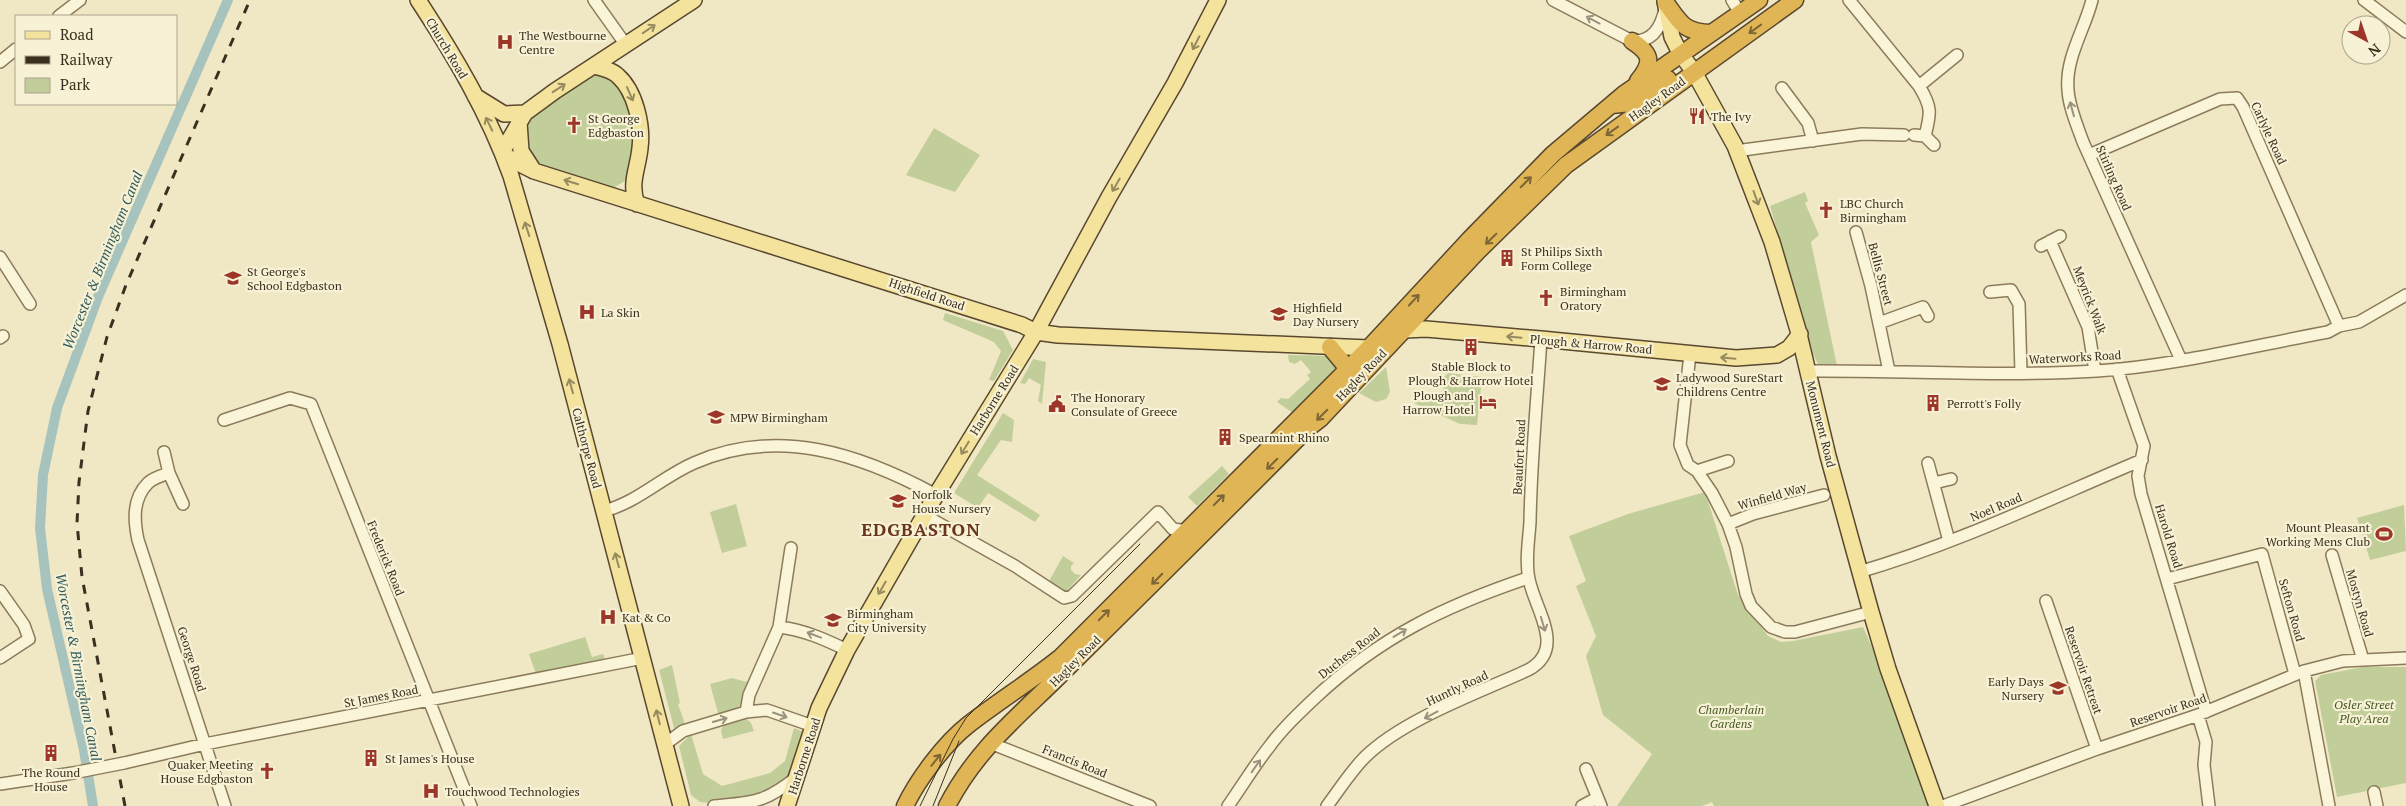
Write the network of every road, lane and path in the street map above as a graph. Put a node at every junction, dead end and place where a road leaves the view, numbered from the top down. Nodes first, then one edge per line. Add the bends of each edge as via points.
1 (80, 0) edge
2 (418, 0) edge
3 (594, 0) edge
4 (694, 0) edge
5 (1218, 0) edge
6 (1553, 0) edge
7 (1759, 0) edge
8 (1795, 0) edge
9 (1849, 0) edge
10 (2092, 0) edge
11 (2364, 0) edge
12 (1665, 2) edge
13 (1736, 6) edge
14 (60, 15) edge
15 (2406, 32) edge
16 (1711, 33) junction
17 (1632, 41) junction
18 (626, 45) junction
19 (15, 50) edge
20 (1680, 53) junction
21 (1957, 55) dead end
22 (0, 62) edge
23 (594, 66) junction
24 (1694, 72) junction
25 (1919, 86) junction
26 (1632, 88) junction
27 (1782, 88) dead end
28 (475, 96) junction
29 (1609, 106) junction
30 (522, 117) junction
31 (1813, 141) junction
32 (502, 152) junction
33 (1736, 153) junction
34 (2089, 155) junction
35 (1560, 160) junction
36 (534, 171) junction
37 (632, 180) junction
38 (603, 192) junction
39 (637, 204) junction
40 (1856, 232) dead end
41 (2050, 241) dead end
42 (0, 257) edge
43 (1990, 292) dead end
44 (2406, 295) edge
45 (30, 304) dead end
46 (1928, 316) dead end
47 (1879, 323) junction
48 (2339, 326) junction
49 (1398, 328) junction
50 (1036, 332) junction
51 (1800, 334) junction
52 (1541, 339) junction
53 (1330, 347) junction
54 (1369, 348) junction
55 (1690, 354) junction
56 (1776, 355) junction
57 (2181, 360) junction
58 (2117, 369) junction
59 (1346, 371) junction
60 (1808, 371) junction
61 (1889, 371) junction
62 (2096, 371) junction
63 (2021, 373) junction
64 (224, 420) dead end
65 (164, 452) dead end
66 (2142, 460) junction
67 (1728, 461) dead end
68 (1928, 463) dead end
69 (1697, 471) junction
70 (169, 473) junction
71 (1951, 479) dead end
72 (1934, 483) junction
73 (936, 495) junction
74 (1824, 496) dead end
75 (184, 504) dead end
76 (604, 511) junction
77 (924, 515) junction
78 (1728, 524) junction
79 (1178, 535) junction
80 (1949, 542) junction
81 (791, 548) dead end
82 (2332, 555) dead end
83 (1859, 572) junction
84 (1528, 578) junction
85 (2167, 579) junction
86 (0, 591) edge
87 (2046, 602) dead end
88 (1870, 612) junction
89 (779, 627) junction
90 (846, 650) junction
91 (0, 658) edge
92 (643, 658) junction
93 (2406, 658) edge
94 (2362, 660) junction
95 (2300, 672) junction
96 (430, 701) junction
97 (746, 712) junction
98 (2202, 713) junction
99 (813, 726) junction
100 (990, 743) junction
101 (205, 744) junction
102 (664, 745) junction
103 (2097, 748) junction
104 (1586, 769) dead end
105 (797, 777) junction
106 (674, 781) junction
107 (0, 784) edge
108 (2374, 792) dead end
109 (1599, 802) edge
110 (226, 806) edge
111 (471, 806) edge
112 (681, 806) edge
113 (690, 806) edge
114 (714, 806) edge
115 (787, 806) edge
116 (905, 806) edge
117 (947, 806) edge
118 (1150, 806) edge
119 (1228, 806) edge
120 (1327, 806) edge
121 (1582, 806) edge
122 (1937, 806) edge
123 (1943, 806) edge
124 (2209, 806) edge
125 (2329, 806) edge
126 (2377, 806) edge

1 - 14 street
2 - 28 main road, Church Road
3 - 18 street
18 -> 4 main road
5 -> 50 main road, Harborne Road
17 -> 6 street
7 - 13 highway, Hagley Road
8 -> 24 highway, Hagley Road
9 - 25 street
34 -> 10 street, Stirling Road via 2072,110 2068,89 2069,68
11 - 15 street
12 - 16 highway via 1681,24 1695,32
12 - 17 street via 1662,21 1656,32 1642,41
12 - 20 main road, Monument Road via 1672,37
13 - 16 highway, Hagley Road
16 - 20 highway, Hagley Road
17 - 26 highway via 1647,53 1648,68
18 - 23 main road
19 - 22 street
20 - 24 main road, Monument Road
20 - 26 highway, Hagley Road
21 - 25 street
30 -> 23 main road
23 -> 37 main road via 617,75 625,83 636,107 641,146
24 - 29 highway via 1665,80 1630,103
24 - 33 main road, Monument Road
24 -> 35 highway, Hagley Road
25 - 31 street via 1931,114 1919,138 1878,133
26 - 29 highway, Hagley Road
27 - 31 street via 1808,123
28 - 30 main road via 504,114
32 -> 28 main road, Calthorpe Road
29 - 35 highway, Hagley Road
30 - 32 main road
30 - 36 main road via 521,151
31 - 33 street
32 - 36 main road, Highfield Road
76 -> 32 main road, Calthorpe Road via 533,246
33 -> 51 main road, Monument Road via 1772,242
34 - 48 street, Carlyle Road via 2220,99 2237,98
34 - 57 street, Stirling Road
35 - 49 highway, Hagley Road via 1470,239
38 -> 36 main road, Highfield Road
37 - 38 main road via 612,192
37 - 39 main road
38 - 39 main road, Highfield Road
39 - 50 main road, Highfield Road via 884,280
40 - 47 street, Bellis Street
41 - 62 street, Meyrick Walk via 2088,328
42 - 45 street
43 - 63 street via 2011,290 2019,304
44 - 48 street, Waterworks Road via 2359,322
46 - 47 street, Bellis Street via 1923,307
47 - 61 street, Bellis Street
48 - 57 street, Waterworks Road via 2328,332
52 -> 49 main road, Plough & Harrow Road
49 - 54 highway, Hagley Road
49 -> 100 highway, Hagley Road via 1320,418
50 - 53 main road, Highfield Road
50 -> 73 main road, Harborne Road
51 - 56 main road via 1789,348
51 - 60 main road, Monument Road
52 - 55 main road, Plough & Harrow Road
52 - 84 street, Beaufort Road via 1531,467
53 - 54 main road, Highfield Road
53 - 59 highway
54 - 59 highway, Hagley Road
56 -> 55 main road, Plough & Harrow Road via 1736,358
55 - 69 street via 1680,445 1688,464
56 - 60 main road, Plough & Harrow Road via 1796,362
57 - 58 street, Waterworks Road
58 - 62 street, Waterworks Road
58 - 66 street, Harold Road via 2144,446
79 -> 59 highway, Hagley Road
60 - 61 street, Waterworks Road
60 - 83 main road, Monument Road
61 - 63 street, Waterworks Road
62 - 63 street, Waterworks Road
64 - 96 street, Frederick Road via 290,398 311,404
65 - 70 street
66 - 80 street, Noel Road
66 - 85 street, Harold Road via 2138,476 2141,494
67 - 69 street
68 - 72 street
69 - 78 street
70 - 75 street
70 - 101 street, George Road via 148,482 139,497 134,520
71 - 72 street
72 - 80 street
73 - 76 street via 893,472 857,458 815,448 775,445 745,448 694,463 632,500
73 - 77 main road, Harborne Road
74 - 78 street, Winfield Way via 1752,514
92 -> 76 main road, Calthorpe Road
77 - 79 street via 1015,566 1064,598 1072,596 1158,512
77 -> 90 main road, Harborne Road
78 - 88 street via 1746,594 1755,612 1771,627 1795,632
116 -> 79 highway, Hagley Road via 925,773 967,725 1061,657
80 - 83 street, Noel Road
81 - 89 street
82 - 94 street, Mostyn Road
83 - 88 main road, Monument Road
119 -> 84 street, Duchess Road via 1270,746 1295,717 1368,653 1420,621
84 -> 120 street, Huntly Road via 1548,638 1541,661 1395,734 1365,757
85 - 95 street, Sefton Road via 2262,554
85 - 98 street, Harold Road
86 - 91 street via 24,625 29,639
87 - 103 street, Reservoir Retreat
88 - 122 main road, Monument Road
90 -> 89 street via 816,635
89 - 97 street via 749,695
90 - 99 main road, Harborne Road
92 - 96 street, St James Road
102 -> 92 main road, Calthorpe Road
93 - 94 street, Reservoir Road
94 - 95 street, Reservoir Road via 2343,661
95 - 98 street, Reservoir Road
95 - 125 street, Sefton Road
96 - 101 street, St James Road
96 - 111 street, Frederick Road
97 -> 99 street via 767,710
102 -> 97 street via 683,730
98 - 103 street, Reservoir Road
98 - 124 street, Harold Road
99 - 105 main road, Harborne Road
100 - 117 highway, Hagley Road via 958,784
100 - 118 street, Francis Road
101 - 107 street, St James Road, bridge via 73,773
101 - 110 street, George Road
102 - 106 main road, Calthorpe Road
103 - 123 street, Reservoir Road
104 - 109 street
105 - 114 street via 762,800
105 - 115 main road, Harborne Road
106 - 112 main road, Calthorpe Road
106 - 113 street
108 - 126 street
109 - 121 street

